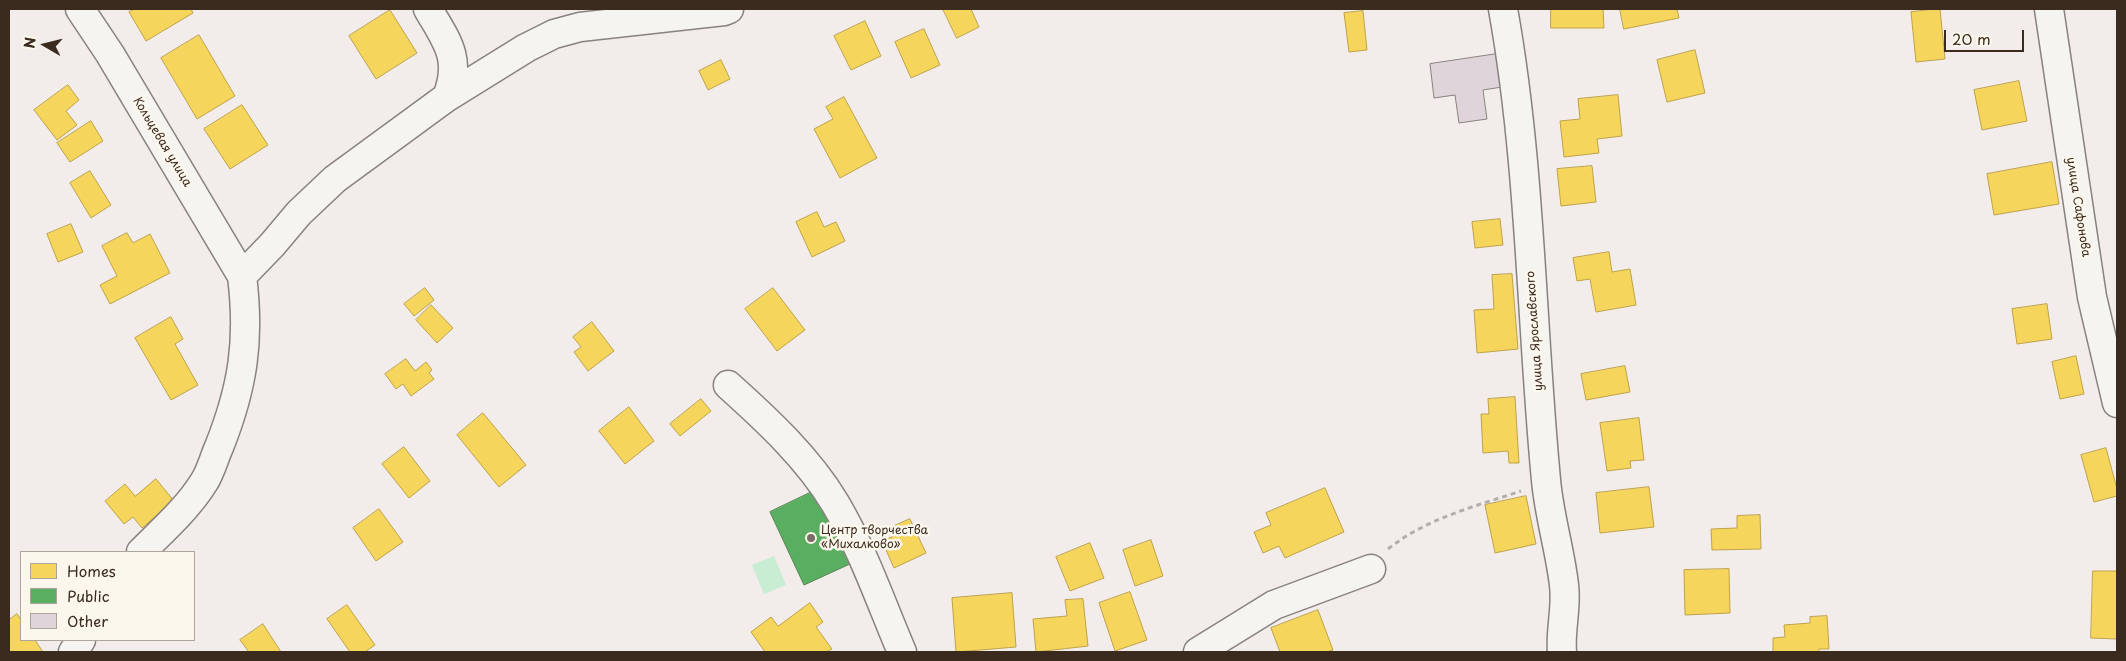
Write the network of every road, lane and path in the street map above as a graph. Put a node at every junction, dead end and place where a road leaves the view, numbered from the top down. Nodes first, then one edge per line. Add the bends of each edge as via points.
1 (80, 9) edge
2 (428, 9) edge
3 (729, 9) edge
4 (1503, 9) edge
5 (2049, 9) edge
6 (447, 97) junction
7 (242, 276) junction
8 (728, 385) dead end
9 (2117, 403) edge
10 (1546, 482) junction
11 (1388, 548) dead end
12 (142, 551) edge
13 (1371, 569) dead end
14 (80, 641) edge
15 (73, 652) edge
16 (902, 652) edge
17 (1198, 652) edge
18 (1562, 652) edge

1 - 7 street, Кольцевая улица
2 - 6 street via 446,38 454,64
3 - 6 street via 580,26 554,34
4 - 10 street, улица Ярославского via 1520,130
5 - 9 street, улица Сафонова via 2092,297
6 - 7 street via 336,179 298,213
7 - 12 street, Кольцевая улица via 246,307 244,353 238,394 229,420 205,481
8 - 16 street via 776,429 827,491 849,529
10 - 11 path via 1449,515
10 - 18 street, улица Ярославского via 1564,585
13 - 17 street via 1274,604
14 - 15 street

